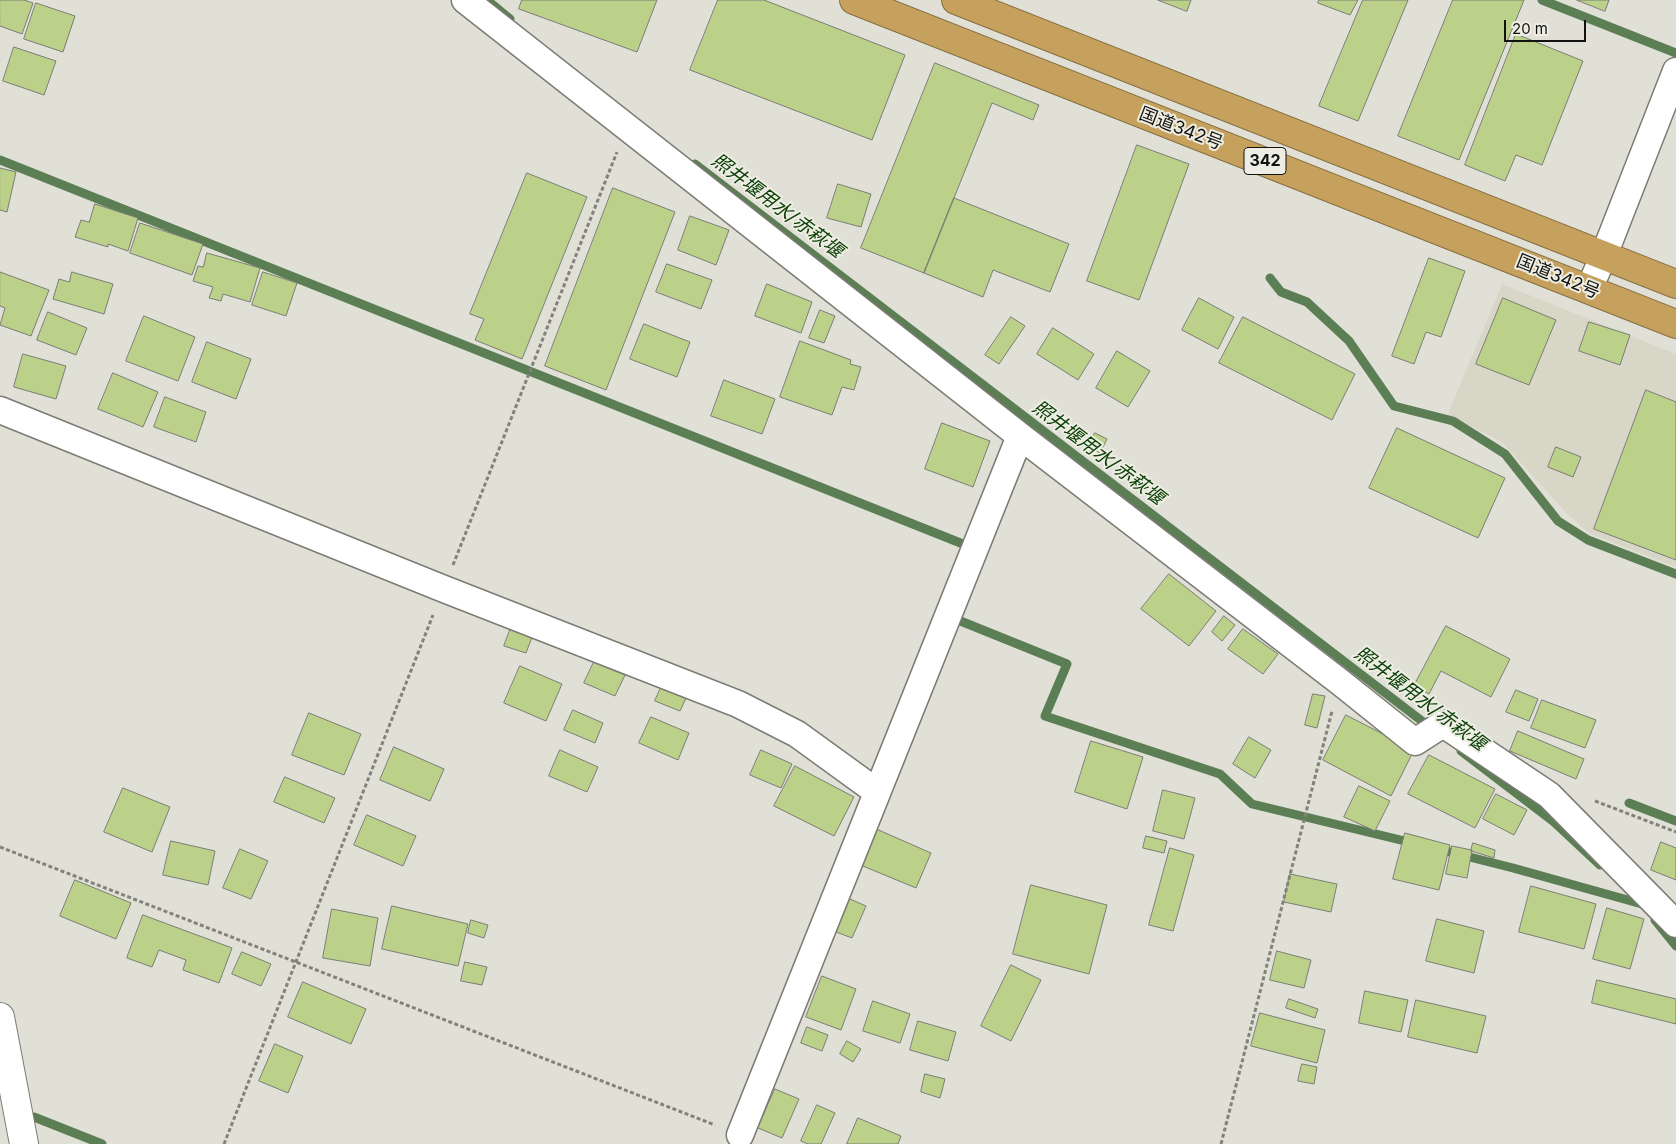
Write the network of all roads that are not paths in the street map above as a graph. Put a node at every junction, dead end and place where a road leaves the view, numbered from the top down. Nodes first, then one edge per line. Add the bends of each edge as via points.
1 (465, 0) edge
2 (854, 0) edge
3 (956, 0) edge
4 (1676, 71) edge
5 (1604, 255) junction
6 (1676, 284) edge
7 (1589, 288) junction
8 (1676, 324) edge
9 (0, 410) edge
10 (1020, 436) junction
11 (877, 792) junction
12 (1676, 924) edge
13 (0, 1017) edge
14 (740, 1134) road end
15 (24, 1144) edge

1 - 10 street
2 - 7 highway, 国道342号 / 342
3 - 5 highway, 342
4 - 5 street
5 - 6 highway, 342
5 - 7 street
7 - 8 highway, 国道342号 / 342
9 - 11 street via 738,704 797,734
10 - 11 street
10 - 12 street via 1415,742 1443,724 1549,795
11 - 14 street
13 - 15 street

